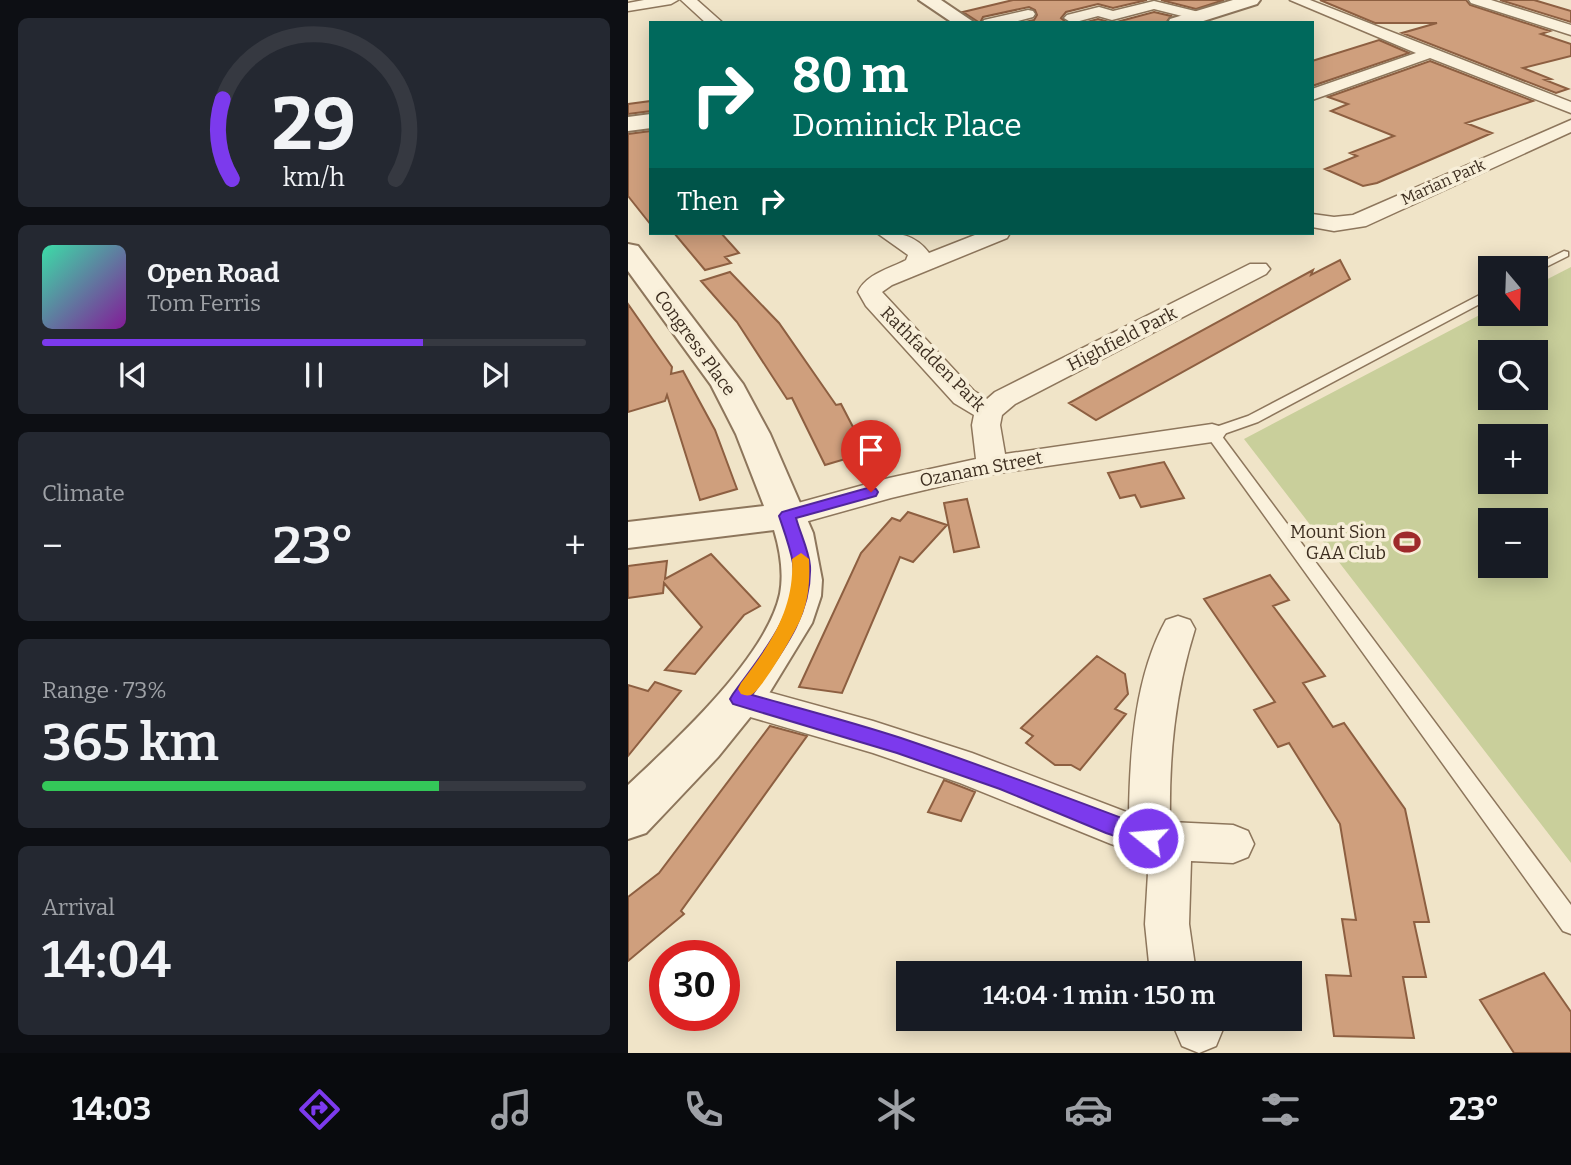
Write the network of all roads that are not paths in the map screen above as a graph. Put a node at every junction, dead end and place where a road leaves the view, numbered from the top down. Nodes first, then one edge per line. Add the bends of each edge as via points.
1 (671, 0) edge
2 (688, 0) edge
3 (928, 0) edge
4 (1251, 0) edge
5 (1297, 0) edge
6 (1476, 0) edge
7 (628, 7) edge
8 (1028, 14) dead end
9 (1198, 16) junction
10 (1072, 18) dead end
11 (714, 21) edge
12 (963, 21) edge
13 (998, 21) edge
14 (1183, 21) edge
15 (1571, 30) edge
16 (1430, 52) junction
17 (1314, 94) edge
18 (1571, 108) edge
19 (649, 121) edge
20 (628, 124) edge
21 (1571, 125) edge
22 (1314, 220) edge
23 (903, 235) edge
24 (995, 235) edge
25 (628, 252) edge
26 (1564, 254) dead end
27 (1548, 262) edge
28 (1258, 269) dead end
29 (899, 274) junction
30 (1478, 300) edge
31 (988, 412) junction
32 (1212, 433) junction
33 (992, 465) junction
34 (787, 516) junction
35 (628, 535) edge
36 (1178, 629) dead end
37 (739, 699) junction
38 (628, 817) edge
39 (1160, 839) junction
40 (1233, 844) dead end
41 (1571, 923) edge
42 (1170, 961) edge

1 - 7 street
2 - 11 street
3 - 12 street
4 - 9 street
5 - 16 street
6 - 15 street
8 - 13 street
9 - 10 street via 1154,5 1112,16 1099,11
9 - 14 street
16 - 17 street
16 - 18 street
19 - 20 street
21 - 22 street, Marian Park via 1358,221
23 - 29 street, Rathfadden Park via 919,256 916,264
24 - 29 street, Rathfadden Park
25 - 34 street, Congress Place via 727,384
26 - 27 lane
28 - 31 street, Highfield Park via 1005,398
29 - 31 street, Rathfadden Park via 873,285 872,298 964,397
30 - 32 lane via 1253,419
31 - 33 street, Rathfadden Park
32 - 33 street, Ozanam Street
32 - 41 lane
33 - 34 street, Ozanam Street
34 - 35 street, Ozanam Street
34 - 37 street, Congress Place via 801,564 799,598 784,636
36 - 39 street via 1152,722
37 - 38 street, Congress Place
37 - 39 street via 910,749
39 - 40 street
39 - 42 street

